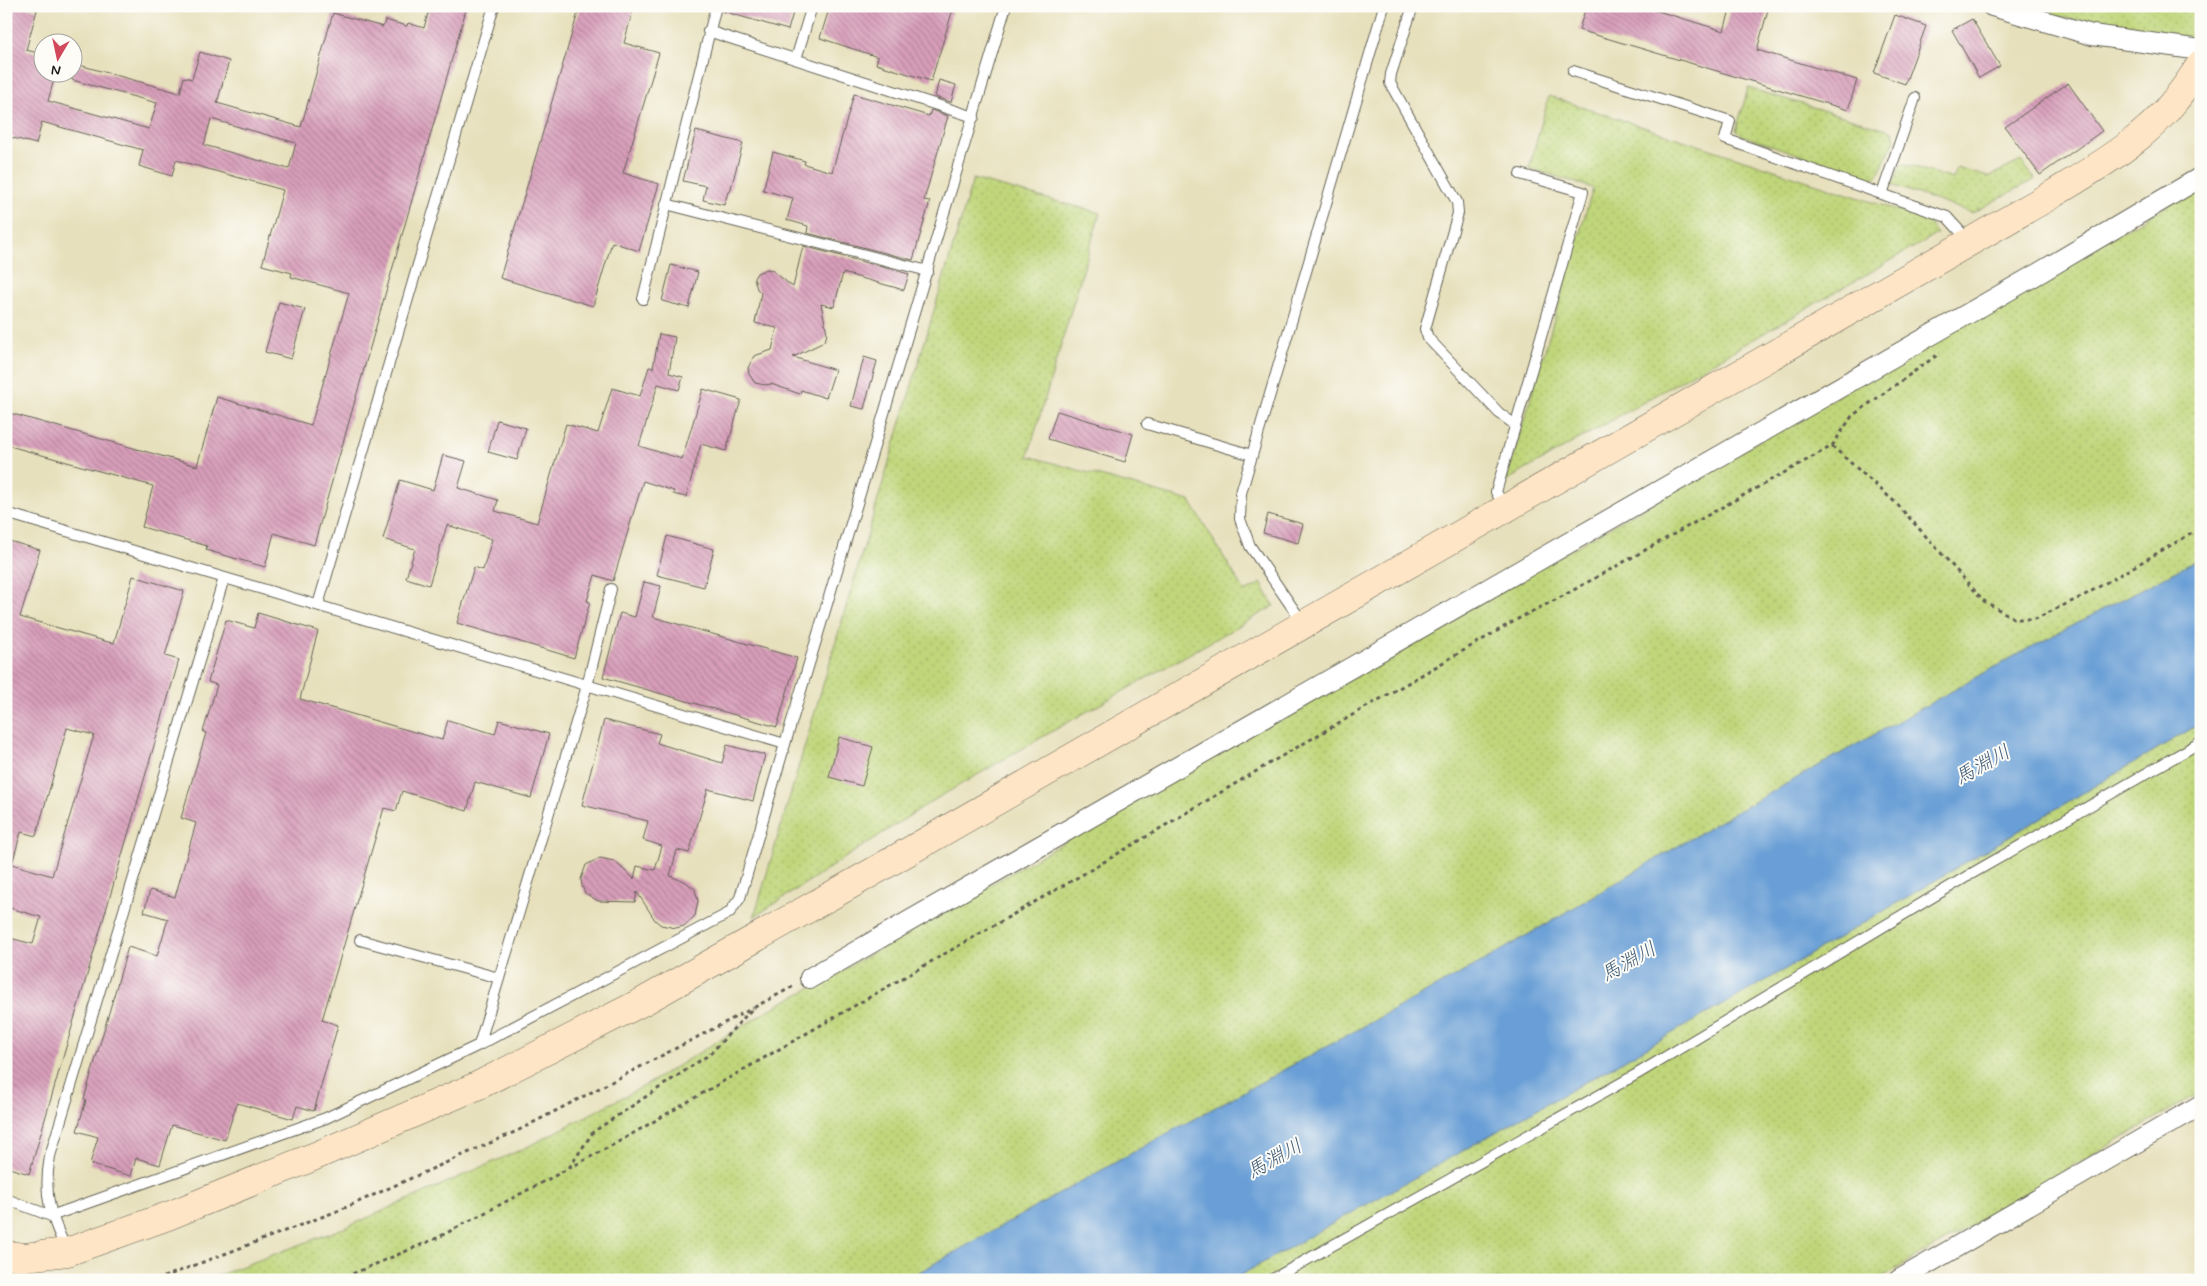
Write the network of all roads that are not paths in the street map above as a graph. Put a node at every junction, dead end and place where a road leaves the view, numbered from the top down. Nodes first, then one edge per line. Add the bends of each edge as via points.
1 (494, 6) edge
2 (716, 6) edge
3 (812, 6) edge
4 (1006, 6) edge
5 (1384, 6) edge
6 (1413, 6) edge
7 (1992, 6) edge
8 (708, 31) junction
9 (2201, 50) edge
10 (796, 59) junction
11 (2201, 64) edge
12 (1573, 71) dead end
13 (1915, 98) dead end
14 (974, 117) junction
15 (1520, 174) dead end
16 (2201, 177) edge
17 (1882, 194) junction
18 (666, 204) junction
19 (1968, 241) junction
20 (928, 271) junction
21 (643, 299) dead end
22 (1148, 424) dead end
23 (1514, 424) junction
24 (1252, 455) junction
25 (1505, 508) junction
26 (6, 513) edge
27 (224, 578) junction
28 (611, 589) dead end
29 (318, 605) junction
30 (1304, 624) junction
31 (587, 686) junction
32 (2201, 742) edge
33 (785, 744) junction
34 (360, 940) dead end
35 (499, 978) junction
36 (810, 978) road end
37 (479, 1045) junction
38 (2201, 1106) edge
39 (6, 1199) edge
40 (51, 1216) junction
41 (67, 1252) junction
42 (6, 1255) edge
43 (1271, 1280) edge
44 (1899, 1280) edge

1 - 29 lane
2 - 8 lane
3 - 10 lane
4 - 14 lane
5 - 24 lane
6 - 23 lane via 1390,83 1457,202 1458,213 1425,329 1428,338 1499,413
7 - 9 street via 2092,35
8 - 10 lane
8 - 18 lane
10 - 14 lane
11 - 19 street via 2176,100 2137,138 2091,171
12 - 17 lane via 1730,121 1725,139
13 - 17 lane
14 - 20 lane
15 - 23 lane via 1583,192
16 - 36 street
17 - 19 lane via 1947,217
18 - 20 lane
18 - 21 lane
19 - 25 street
20 - 33 lane
22 - 24 lane
23 - 25 lane via 1496,492
24 - 30 lane via 1241,492 1240,519 1250,546
25 - 30 street
26 - 27 lane
27 - 29 lane
27 - 40 lane via 50,1156 46,1178
28 - 31 lane
29 - 31 lane
30 - 41 street via 652,996 479,1085 177,1213
31 - 33 lane
31 - 35 lane
32 - 43 lane via 1954,884 1637,1074
33 - 37 lane via 740,898 729,913
34 - 35 lane
35 - 37 lane
37 - 40 lane via 326,1118
38 - 44 street
39 - 40 lane
40 - 41 lane
41 - 42 street via 26,1257

